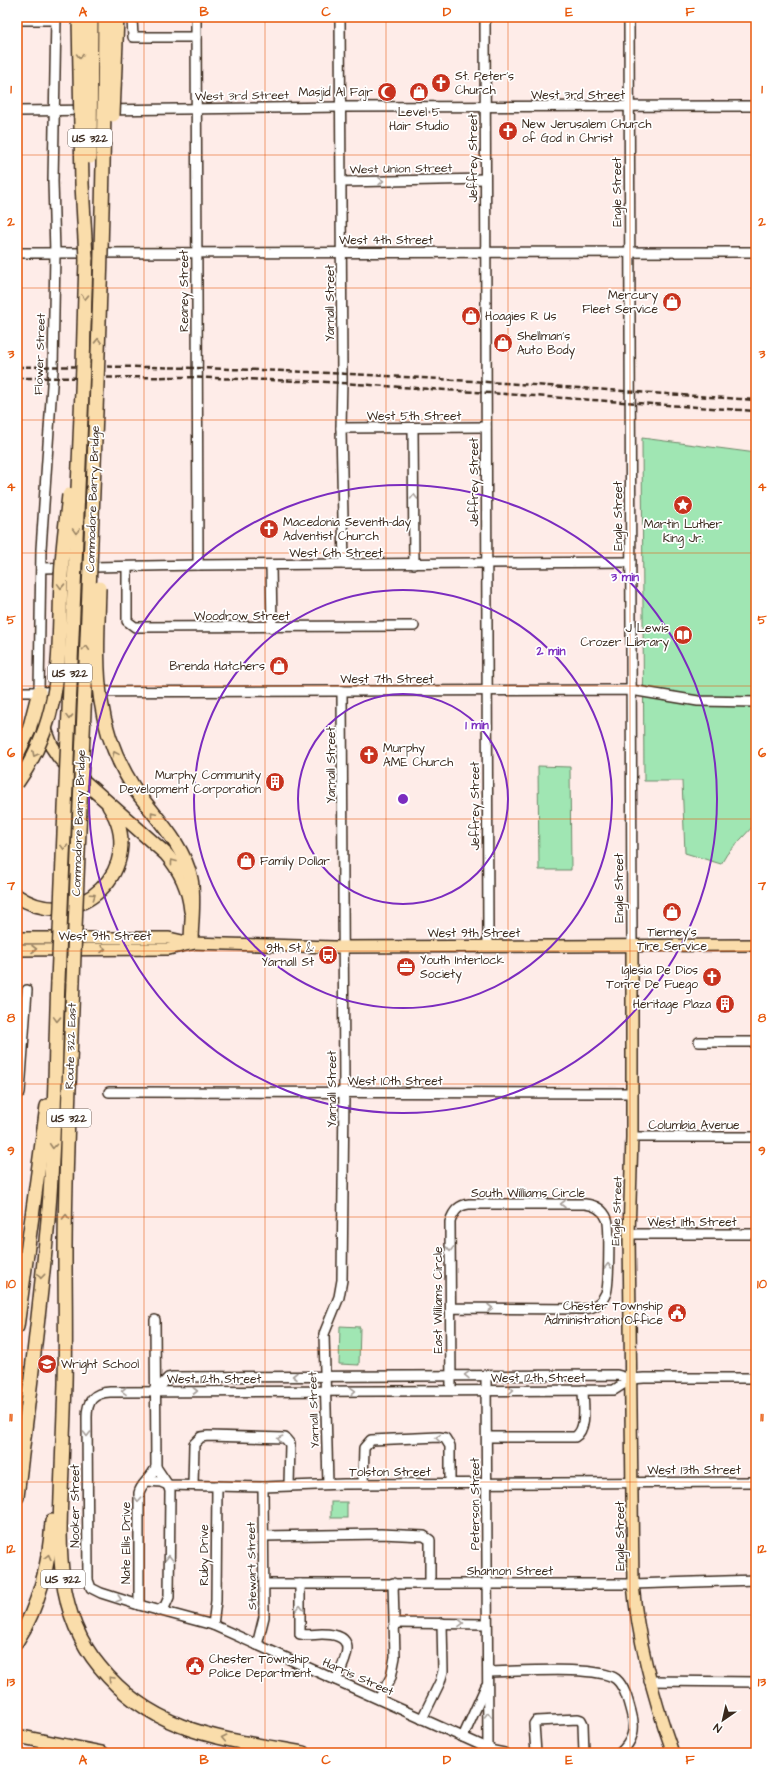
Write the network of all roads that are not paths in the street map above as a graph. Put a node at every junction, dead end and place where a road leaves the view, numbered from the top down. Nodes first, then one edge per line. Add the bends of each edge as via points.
1 (79, 17) edge
2 (91, 17) edge
3 (105, 17) edge
4 (117, 17) edge
5 (196, 17) edge
6 (340, 17) edge
7 (485, 17) edge
8 (629, 17) edge
9 (56, 19) edge
10 (132, 19) dead end
11 (17, 20) edge
12 (196, 36) junction
13 (756, 106) edge
14 (340, 107) junction
15 (485, 107) junction
16 (629, 107) junction
17 (197, 109) junction
18 (17, 111) edge
19 (55, 112) junction
20 (485, 179) junction
21 (342, 182) junction
22 (103, 206) junction
23 (342, 252) junction
24 (485, 252) junction
25 (630, 252) junction
26 (756, 252) edge
27 (17, 253) edge
28 (55, 253) junction
29 (195, 253) junction
30 (86, 258) junction
31 (83, 366) junction
32 (96, 380) junction
33 (486, 427) junction
34 (341, 428) junction
35 (413, 428) junction
36 (631, 562) junction
37 (487, 563) junction
38 (344, 564) junction
39 (414, 564) junction
40 (198, 565) junction
41 (271, 565) junction
42 (127, 567) junction
43 (41, 568) junction
44 (414, 626) dead end
45 (272, 628) junction
46 (631, 690) junction
47 (342, 691) junction
48 (487, 691) junction
49 (17, 692) edge
50 (39, 692) junction
51 (756, 702) edge
52 (17, 755) edge
53 (17, 783) edge
54 (104, 798) junction
55 (17, 896) edge
56 (191, 911) junction
57 (17, 938) edge
58 (191, 943) junction
59 (756, 945) edge
60 (488, 946) junction
61 (632, 946) junction
62 (344, 947) junction
63 (17, 950) edge
64 (73, 980) joint
65 (27, 990) dead end
66 (699, 1042) dead end
67 (756, 1042) edge
68 (55, 1065) junction
69 (18, 1092) edge
70 (110, 1092) dead end
71 (344, 1093) junction
72 (632, 1093) junction
73 (632, 1137) junction
74 (756, 1137) edge
75 (455, 1211) joint
76 (628, 1234) junction
77 (756, 1234) edge
78 (65, 1256) junction
79 (451, 1308) junction
80 (155, 1320) dead end
81 (17, 1328) edge
82 (451, 1375) junction
83 (486, 1375) junction
84 (325, 1376) junction
85 (756, 1378) edge
86 (631, 1379) junction
87 (451, 1390) junction
88 (486, 1390) junction
89 (583, 1390) junction
90 (156, 1391) junction
91 (326, 1391) junction
92 (487, 1437) junction
93 (156, 1467) junction
94 (147, 1482) junction
95 (633, 1482) junction
96 (756, 1482) edge
97 (488, 1483) junction
98 (328, 1484) junction
99 (363, 1484) junction
100 (450, 1484) junction
101 (168, 1485) junction
102 (193, 1485) junction
103 (289, 1485) junction
104 (217, 1486) junction
105 (263, 1487) junction
106 (17, 1497) edge
107 (264, 1536) junction
108 (756, 1580) edge
109 (393, 1583) junction
110 (430, 1583) junction
111 (487, 1583) junction
112 (264, 1584) junction
113 (300, 1584) junction
114 (633, 1584) junction
115 (169, 1597) junction
116 (139, 1605) junction
117 (158, 1611) junction
118 (180, 1615) junction
119 (394, 1622) junction
120 (442, 1623) junction
121 (488, 1624) junction
122 (213, 1625) junction
123 (17, 1641) edge
124 (257, 1645) junction
125 (488, 1677) junction
126 (336, 1680) junction
127 (649, 1681) junction
128 (756, 1682) edge
129 (379, 1699) junction
130 (422, 1719) junction
131 (17, 1736) edge
132 (463, 1737) junction
133 (488, 1748) junction
134 (102, 1753) edge
135 (303, 1753) edge
136 (504, 1753) edge
137 (536, 1753) edge
138 (584, 1753) edge
139 (620, 1753) edge
140 (673, 1753) edge

1 -> 30 highway, bridge
2 - 30 highway, Commodore Barry Bridge / US 322, bridge
3 - 22 highway, Commodore Barry Bridge / US 322, bridge
4 - 22 highway, bridge via 113,136
5 - 12 street, Reaney Street
6 - 14 street, Yarnall Street
7 - 15 street, Jeffrey Street
8 - 16 street, Engle Street
9 - 11 street
9 - 19 street, Flower Street
10 - 12 street via 133,37
12 - 17 street, Reaney Street
13 - 16 street, West 3rd Street
14 - 15 street, West 3rd Street
14 - 17 street, West 3rd Street
14 - 21 street, Yarnall Street
15 - 16 street, West 3rd Street
15 - 20 street, Jeffrey Street
16 - 25 street, Engle Street
17 - 19 street, West 3rd Street via 85,109
17 - 29 street, Reaney Street
18 - 19 street, West 3rd Street
19 - 28 street, Flower Street
21 -> 20 street, West Union Street
20 - 24 street, Jeffrey Street
21 - 23 street, Yarnall Street
32 -> 22 highway, Commodore Barry Bridge / US 322, bridge
23 - 24 street, West 4th Street
23 - 29 street, West 4th Street
23 - 34 street, Yarnall Street
24 - 25 street, West 4th Street
24 - 33 street, Jeffrey Street
25 - 26 street, West 4th Street
25 - 36 street, Engle Street
27 - 28 street, West 4th Street
28 - 29 street, West 4th Street
28 - 43 street, Flower Street via 53,370
29 - 40 street, Reaney Street
30 -> 31 highway, Commodore Barry Bridge / US 322
31 -> 53 highway, bridge via 63,557 56,691 42,740
31 -> 68 highway, Commodore Barry Bridge / US 322, bridge
56 -> 32 highway, bridge via 191,879 183,856 120,765 109,739 102,712 98,683
64 -> 32 highway, Commodore Barry Bridge / US 322, bridge via 90,595
33 - 35 street, West 5th Street
33 - 37 street, Jeffrey Street
34 - 35 street, West 5th Street
34 - 38 street, Yarnall Street
39 -> 35 street
36 - 37 street, West 6th Street
36 - 46 street, Engle Street
37 - 39 street, West 6th Street
37 - 48 street, Jeffrey Street
38 - 39 street, West 6th Street
38 - 41 street, West 6th Street
40 - 41 street, West 6th Street
40 - 42 street, West 6th Street
41 - 45 street
42 - 43 street, West 6th Street
42 - 45 street, Woodrow Street via 127,621 135,627
43 - 50 street, Flower Street
44 - 45 street, Woodrow Street
46 - 48 street, West 7th Street
46 - 51 street, West 7th Street via 698,701
46 - 61 street, Engle Street
47 - 48 street, West 7th Street
47 - 50 street, West 7th Street
47 - 62 street, Yarnall Street
48 - 60 street, Jeffrey Street
49 - 50 street, West 7th Street
50 - 52 highway via 29,730
50 - 54 highway via 44,729 54,751 64,764
55 -> 54 highway via 38,906 64,908 84,901 102,889 116,868 120,842 115,817
56 -> 54 highway via 185,884 173,861
56 - 58 highway
57 - 58 main road, West 9th Street via 169,938
58 - 62 main road, West 9th Street
63 -> 58 main road, West 9th Street via 169,949
59 - 61 main road, West 9th Street
60 - 61 main road, West 9th Street
60 - 62 main road, West 9th Street
61 - 72 main road, Engle Street
62 - 71 street, Yarnall Street
78 -> 64 highway, Route 322 East / US 322
65 - 69 street
66 - 67 street
68 - 81 highway
68 -> 106 highway, US 322 via 56,1103 49,1209
70 - 71 street, West 10th Street
71 - 72 street, West 10th Street
71 - 84 street, Yarnall Street via 342,1280 339,1296 324,1334
72 - 73 main road, Engle Street
73 - 74 street, Columbia Avenue
73 - 76 main road, Engle Street
75 -> 79 street, East Williams Circle via 450,1222
79 -> 75 street, South Williams Circle via 594,1307 600,1303 607,1289 608,1223 601,1210 592,1205 469,1204
76 - 77 street, West 11th Street
76 - 86 main road, Engle Street
123 -> 78 highway via 34,1608 51,1541
135 -> 78 highway, US 322 via 194,1732 169,1722 137,1703 112,1682 79,1634 65,1593 61,1556
79 - 82 street, East Williams Circle
80 - 90 street
83 -> 82 street, West 12th Street
82 - 84 street, West 12th Street
82 - 87 street, East Williams Circle
83 - 86 street, West 12th Street via 617,1375
83 - 88 street, Peterson Street
84 -> 90 street, West 12th Street via 173,1377 168,1378
84 - 91 street, Yarnall Street
85 - 86 street, West 12th Street
86 - 89 street, West 12th Street via 614,1390
86 - 95 main road, Engle Street
87 - 88 street, West 12th Street
91 -> 87 street, West 12th Street
88 -> 89 street, West 12th Street
88 - 92 street, Peterson Street
89 - 92 street via 582,1427 575,1437
90 -> 91 street, West 12th Street
90 - 93 street
90 -> 116 street, Nooker Street via 101,1392 92,1396 87,1408 88,1584 95,1591
91 - 98 street, Yarnall Street
92 - 97 street, Peterson Street
93 - 94 street, Nate Ellis Drive
93 - 101 street
94 - 101 street, Tolston Street
94 -> 116 street, Nate Ellis Drive via 140,1489 138,1498
95 - 96 street, West 13th Street
95 - 97 street, Tolston Street
95 - 114 main road, Engle Street
97 - 100 street, Tolston Street
97 - 111 street, Peterson Street
98 - 99 street, Tolston Street
98 - 103 street, Tolston Street
99 - 100 street, Tolston Street
100 -> 99 street via 450,1446 445,1438 439,1437 371,1440 364,1448
101 - 102 street, Tolston Street
115 -> 101 street
103 -> 102 street via 290,1444 285,1438 208,1436 201,1437 194,1444
102 - 104 street, Tolston Street
103 - 105 street, Tolston Street
104 - 105 street, Tolston Street
104 - 122 street, Ruby Drive via 216,1601
105 - 107 street, Stewart Street
107 - 110 street via 424,1536 430,1540
107 - 112 street, Stewart Street
108 - 114 street, Shannon Street
109 - 110 street, Shannon Street
109 - 113 street, Shannon Street
109 - 119 street
110 - 111 street, Shannon Street
111 - 114 street, Shannon Street
111 - 121 street, Peterson Street
112 - 113 street, Shannon Street
112 - 124 street, Stewart Street via 264,1617
126 -> 113 street via 348,1654 346,1643 336,1635 303,1635 300,1632
114 - 127 main road, Engle Street via 640,1640
115 - 117 street via 165,1606
115 - 118 street via 174,1610
116 - 117 street, Nooker Street
117 - 118 street, Nooker Street
118 - 122 street, Harris Street
119 - 120 street
119 - 129 street via 394,1665 391,1677
120 -> 121 street
120 - 130 street via 443,1672
121 - 125 street, Peterson Street
122 - 124 street, Harris Street
124 - 126 street, Harris Street
125 - 132 street, Peterson Street
133 -> 125 street, Peterson Street
125 - 139 street via 593,1672 616,1679 625,1694 634,1731 629,1744
126 - 129 street, Harris Street
127 - 128 street
127 - 140 main road, Engle Street
129 - 130 street, Harris Street
130 - 132 street, Harris Street
131 - 134 highway
132 - 133 street, Harris Street
133 - 136 street, Harris Street
137 - 138 street via 536,1721 581,1720

